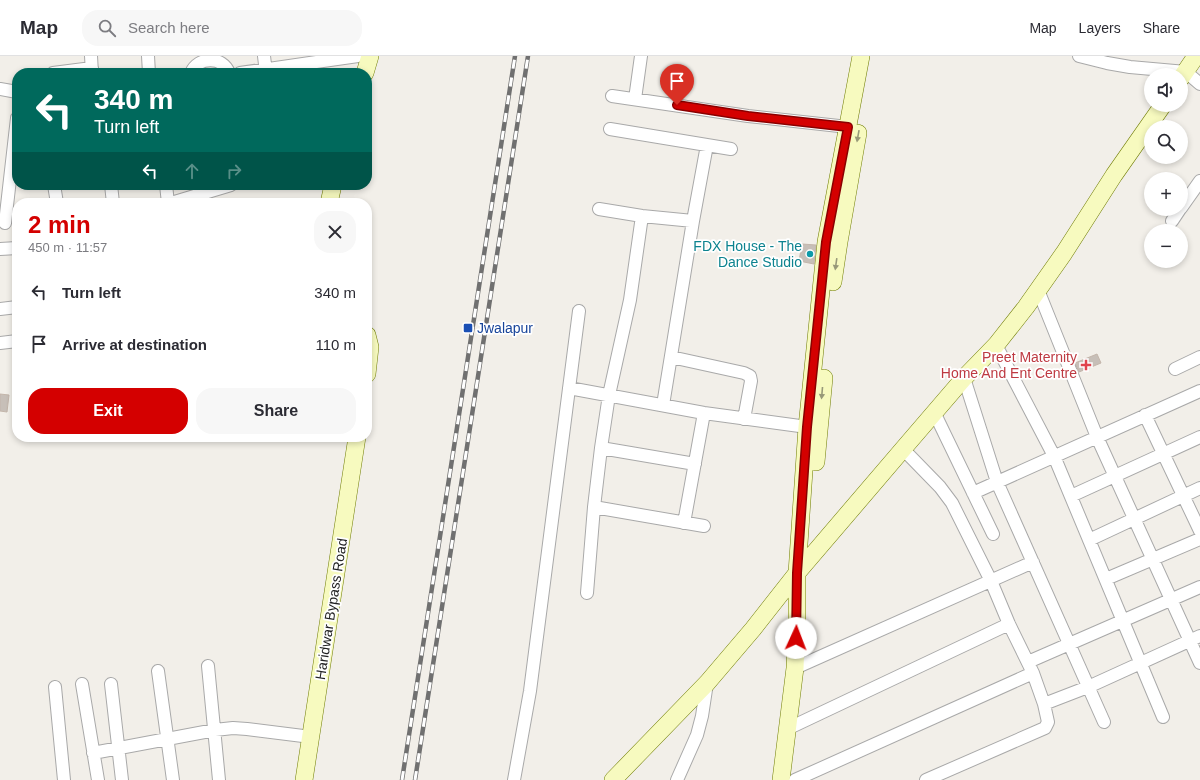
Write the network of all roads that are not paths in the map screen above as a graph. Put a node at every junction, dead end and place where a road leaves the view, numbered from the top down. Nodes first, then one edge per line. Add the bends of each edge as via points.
1 (148, 56) edge
2 (264, 56) edge
3 (358, 56) edge
4 (370, 56) edge
5 (641, 56) edge
6 (861, 56) edge
7 (872, 56) edge
8 (1078, 56) edge
9 (207, 57) edge
10 (318, 59) edge
11 (1190, 64) edge
12 (92, 66) edge
13 (81, 68) edge
14 (149, 68) edge
15 (193, 68) edge
16 (226, 68) edge
17 (266, 68) edge
18 (279, 68) edge
19 (366, 68) edge
20 (1200, 84) edge
21 (0, 89) edge
22 (12, 93) edge
23 (612, 96) dead end
24 (635, 99) junction
25 (1158, 112) edge
26 (848, 127) junction
27 (610, 129) dead end
28 (707, 145) junction
29 (731, 150) dead end
30 (12, 162) edge
31 (1200, 181) edge
32 (213, 190) edge
33 (186, 198) edge
34 (1188, 198) edge
35 (599, 209) dead end
36 (642, 216) junction
37 (1175, 216) edge
38 (693, 221) junction
39 (1172, 221) dead end
40 (5, 223) dead end
41 (12, 248) edge
42 (0, 249) edge
43 (1038, 290) junction
44 (12, 308) edge
45 (0, 309) edge
46 (579, 311) dead end
47 (12, 342) edge
48 (0, 343) edge
49 (996, 345) junction
50 (671, 357) junction
51 (1200, 357) edge
52 (1175, 369) dead end
53 (964, 378) junction
54 (569, 388) junction
55 (1199, 394) edge
56 (609, 395) junction
57 (663, 405) junction
58 (934, 412) junction
59 (704, 413) junction
60 (1145, 415) junction
61 (744, 418) junction
62 (807, 427) junction
63 (1097, 437) junction
64 (1200, 437) edge
65 (356, 442) edge
66 (601, 448) junction
67 (903, 449) junction
68 (1163, 454) junction
69 (1054, 456) junction
70 (695, 464) junction
71 (1115, 476) junction
72 (997, 482) junction
73 (1200, 488) edge
74 (973, 493) junction
75 (1071, 496) junction
76 (1183, 496) junction
77 (594, 507) junction
78 (1135, 519) junction
79 (684, 523) junction
80 (704, 526) dead end
81 (1200, 531) edge
82 (993, 534) dead end
83 (1200, 539) edge
84 (1089, 540) junction
85 (1152, 558) junction
86 (1032, 562) junction
87 (797, 573) junction
88 (1106, 579) junction
89 (991, 581) junction
90 (1200, 587) edge
91 (587, 593) dead end
92 (1171, 600) junction
93 (1123, 621) junction
94 (1009, 624) junction
95 (1195, 638) edge
96 (1069, 644) junction
97 (1028, 662) junction
98 (1141, 663) junction
99 (1200, 663) edge
100 (208, 666) dead end
101 (795, 668) junction
102 (158, 671) dead end
103 (1033, 673) junction
104 (707, 683) junction
105 (82, 684) dead end
106 (111, 684) dead end
107 (1088, 686) junction
108 (55, 687) dead end
109 (1044, 704) junction
110 (1163, 717) dead end
111 (1104, 722) dead end
112 (787, 729) junction
113 (215, 730) junction
114 (311, 737) junction
115 (168, 739) junction
116 (118, 748) junction
117 (93, 753) junction
118 (64, 780) edge
119 (98, 780) edge
120 (122, 780) edge
121 (173, 780) edge
122 (219, 780) edge
123 (304, 780) edge
124 (514, 780) edge
125 (613, 780) edge
126 (677, 780) edge
127 (781, 780) edge
128 (795, 780) edge
129 (926, 780) edge

1 - 14 street
2 - 17 street
3 - 10 street
4 - 19 main road
5 - 24 street
6 - 26 main road
7 -> 87 main road via 839,242 810,524
8 - 11 street via 1130,67
9 - 15 street via 196,62
9 - 16 street via 219,60
10 - 18 street
11 - 20 street
12 - 13 street
21 - 22 street
23 - 24 street
24 - 26 street via 748,116
25 - 43 main road
26 - 62 main road via 826,242
27 - 28 street
28 - 29 street
28 - 38 street
30 - 40 street
31 - 34 street
32 - 33 street
35 - 36 street
36 - 38 street
36 - 56 street via 630,300
37 - 39 street
38 - 50 street
41 - 42 street
43 - 49 main road
43 - 63 street
44 - 45 street
46 - 54 street
47 - 48 street
49 - 53 main road
49 - 69 street
50 - 57 street
50 - 61 street via 750,376
51 - 52 street
53 - 58 main road
53 - 72 street
54 - 56 street
54 - 124 street via 530,691
55 - 60 street
56 - 57 street
56 - 66 street
57 - 59 street
58 - 67 main road
58 - 74 street
59 - 61 street
59 - 70 street
60 - 63 street
60 - 68 street
61 - 62 street
62 - 87 main road
63 - 69 street
63 - 71 street
64 - 68 street
65 - 114 main road, Haridwar Bypass Road
66 - 70 street
66 - 77 street
67 - 87 main road
67 - 89 street via 952,503
68 - 71 street
68 - 76 street
69 - 72 street
69 - 75 street
70 - 79 street
71 - 75 street
71 - 78 street
72 - 74 street
72 - 86 street
73 - 76 street
74 - 82 street
75 - 84 street
76 - 78 street
76 - 81 street
77 - 79 street
77 - 91 street
78 - 84 street
78 - 85 street
79 - 80 street
83 - 85 street
84 - 88 street
85 - 88 street
85 - 92 street
86 - 89 street
86 - 96 street
87 - 101 main road
87 - 104 main road
88 - 93 street
89 - 94 street
89 - 101 street
90 - 92 street
92 - 93 street
92 - 95 street
93 - 96 street
93 - 98 street
94 - 97 street
94 - 112 street
95 - 98 street
95 - 99 street
96 - 97 street
96 - 107 street
97 - 103 street
98 - 107 street
98 - 110 street
100 - 113 street
101 - 112 main road
102 - 115 street
103 - 109 street
103 - 128 street
104 - 125 main road
104 - 126 street via 697,735
105 - 117 street
106 - 116 street
107 - 109 street
107 - 111 street
108 - 118 street
109 - 129 street via 1048,722 1045,728
112 - 127 main road
113 - 114 street via 247,729
113 - 115 street
113 - 122 street
114 - 123 main road, Haridwar Bypass Road
115 - 116 street
115 - 121 street
116 - 117 street
116 - 120 street
117 - 119 street

